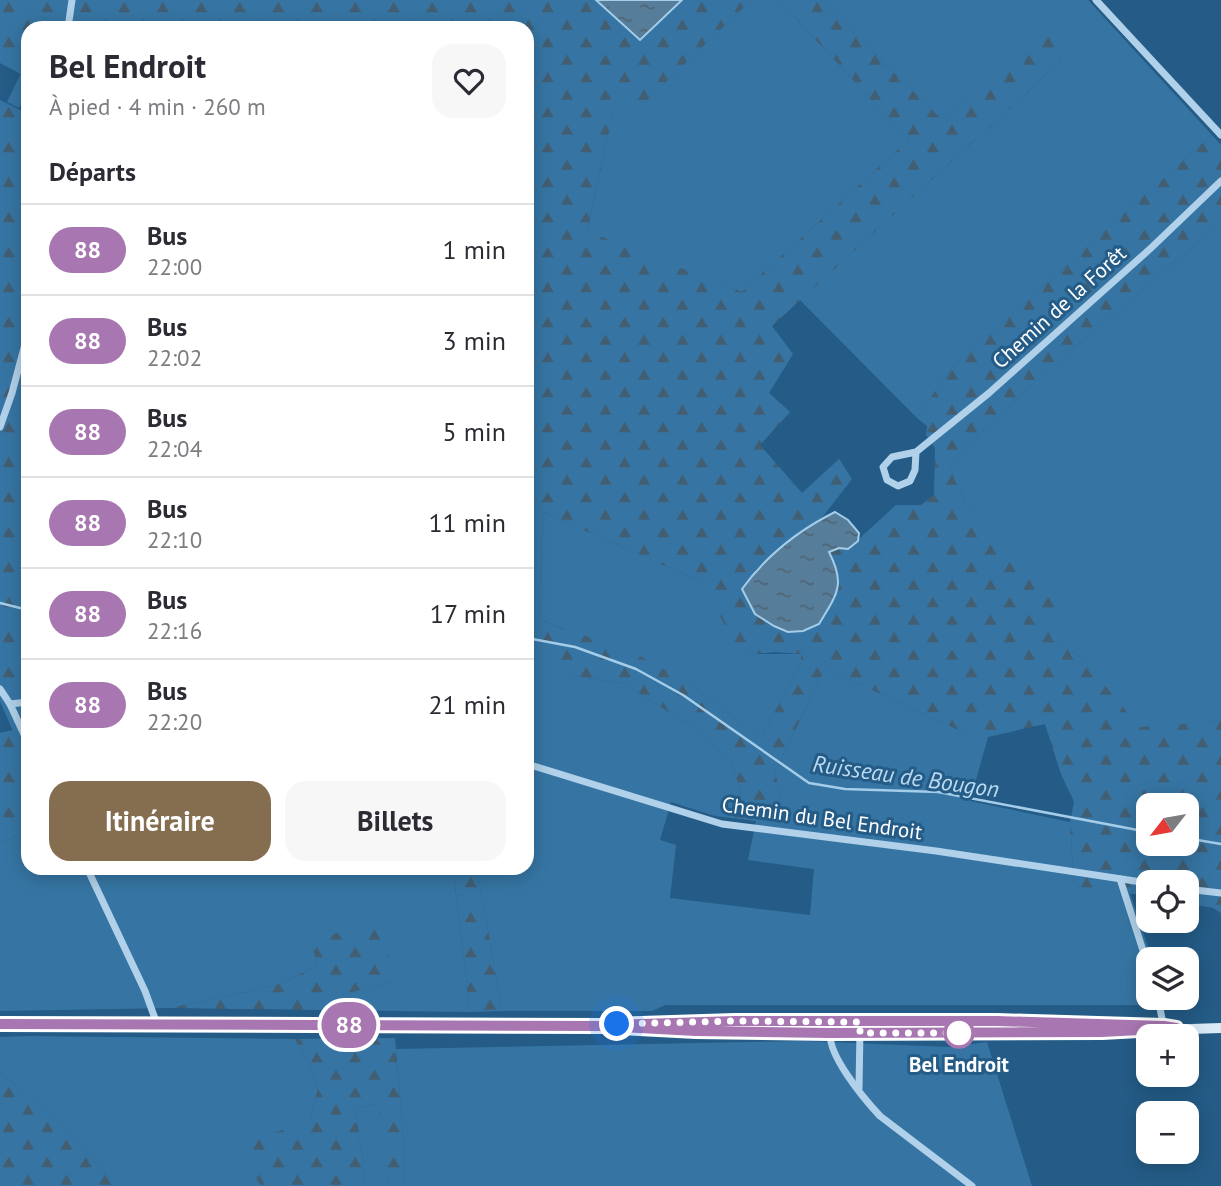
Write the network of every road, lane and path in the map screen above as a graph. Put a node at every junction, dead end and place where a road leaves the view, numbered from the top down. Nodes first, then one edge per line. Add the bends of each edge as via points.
1 (72, 0) edge
2 (1096, 0) edge
3 (69, 21) edge
4 (1221, 135) edge
5 (1221, 181) edge
6 (21, 359) edge
7 (0, 426) edge
8 (916, 452) junction
9 (0, 689) edge
10 (21, 703) edge
11 (10, 705) junction
12 (21, 728) edge
13 (534, 766) edge
14 (90, 875) edge
15 (1120, 879) junction
16 (1136, 881) edge
17 (1199, 890) edge
18 (1221, 893) edge
19 (1142, 947) edge
20 (0, 1024) edge
21 (157, 1024) junction
22 (602, 1026) junction
23 (858, 1026) junction
24 (1136, 1027) edge
25 (1199, 1028) edge
26 (1221, 1028) edge
27 (829, 1033) junction
28 (859, 1089) junction
29 (972, 1186) edge

1 - 3 street
2 - 4 street
5 - 8 street, Chemin de la Forêt via 989,393
6 - 7 street
8 - 8 street, Chemin de la Forêt via 892,457 883,467 887,480 898,486 910,481
9 - 11 street
10 - 11 street
11 - 12 street
13 - 15 street, Chemin du Bel Endroit via 722,824
14 - 21 street
15 - 16 street, Chemin du Bel Endroit
15 - 19 street
17 - 18 street
20 - 21 main road
21 - 22 main road
22 - 23 main road via 723,1021
22 - 27 main road
23 - 24 main road via 997,1021
23 - 27 main road
23 - 28 street
25 - 26 main road
27 - 28 street via 830,1045
28 - 29 street via 880,1116

